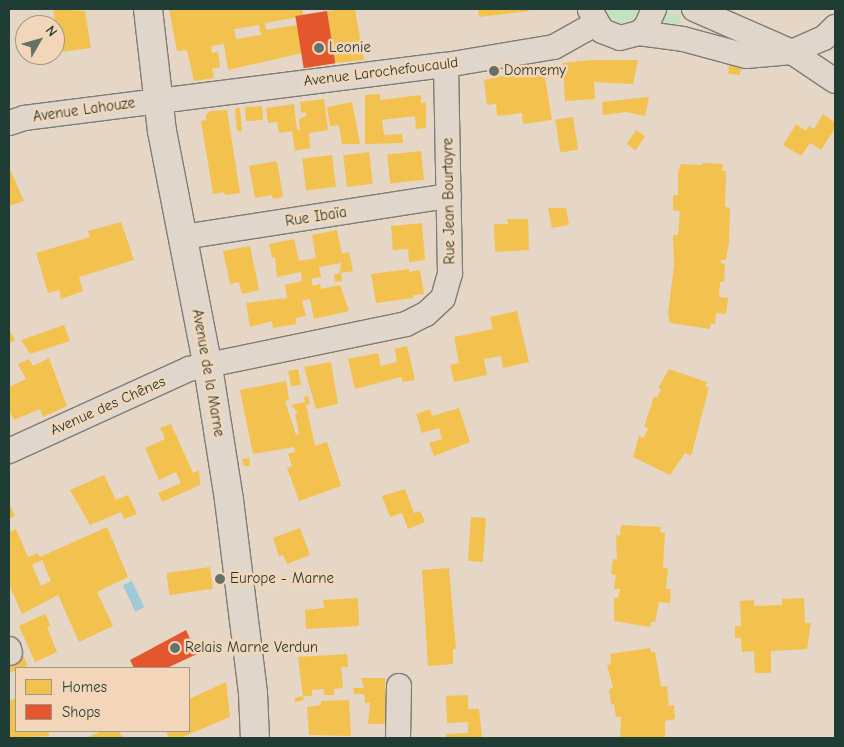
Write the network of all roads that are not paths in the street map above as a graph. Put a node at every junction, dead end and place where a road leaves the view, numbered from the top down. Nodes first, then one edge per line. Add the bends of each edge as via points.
1 (148, 9) edge
2 (654, 9) edge
3 (694, 9) edge
4 (593, 16) edge
5 (835, 27) edge
6 (639, 33) junction
7 (792, 52) junction
8 (446, 65) junction
9 (835, 81) edge
10 (160, 100) junction
11 (9, 123) edge
12 (450, 196) junction
13 (183, 237) junction
14 (208, 367) junction
15 (9, 451) edge
16 (399, 686) dead end
17 (254, 738) edge
18 (398, 738) edge

1 - 10 main road, Avenue de la Marne
2 - 6 street via 651,20
3 - 7 street
4 - 6 street via 611,36 620,38
4 - 8 street, Avenue Larochefoucauld via 554,47
5 - 7 street via 824,38
6 - 7 street via 683,39 746,56
7 - 9 street
8 - 10 street, Avenue Larochefoucauld
8 - 12 street, Rue Jean Bourtayre
10 - 11 street, Avenue Lahouze via 24,118
10 - 13 main road, Avenue de la Marne via 162,131
12 - 13 street, Rue Ibaïa
12 - 14 street, Rue Jean Bourtayre via 450,273 443,298 426,314 406,324
13 - 14 main road, Avenue de la Marne
14 - 15 street, Avenue des Chênes via 189,369
14 - 17 main road, Avenue de la Marne via 231,509 254,693
16 - 18 street

